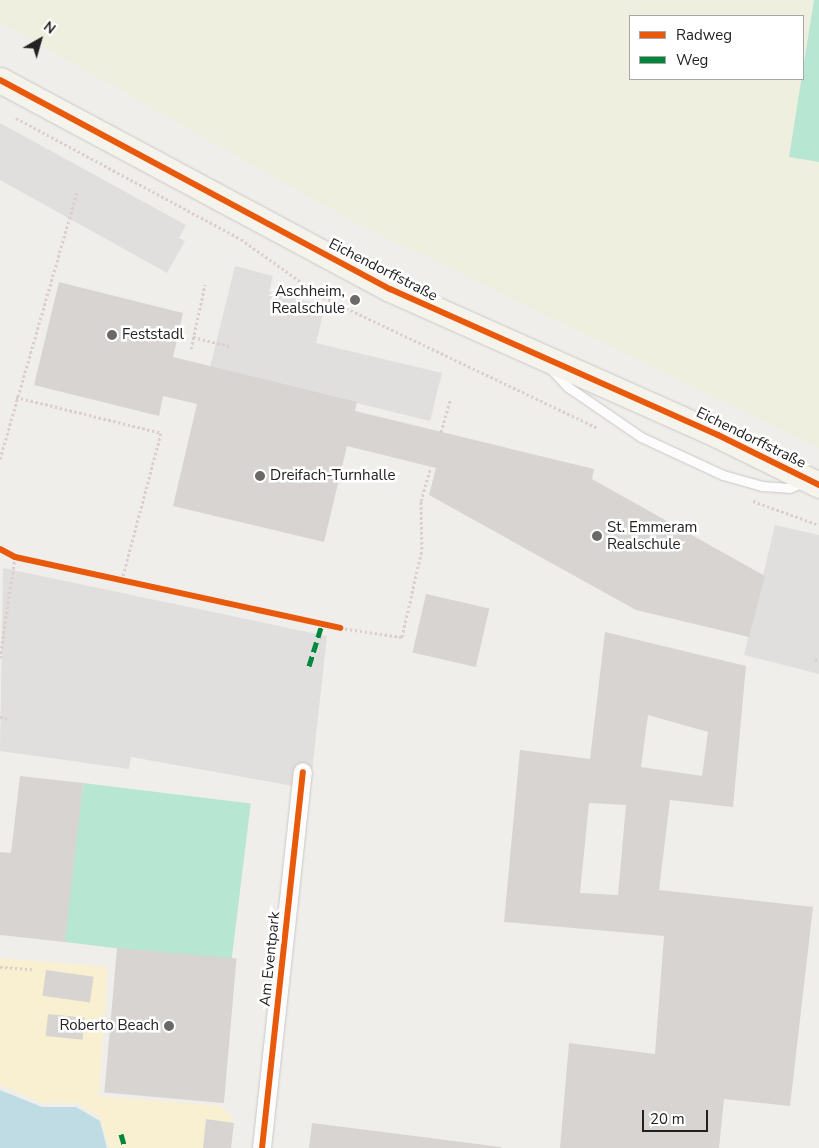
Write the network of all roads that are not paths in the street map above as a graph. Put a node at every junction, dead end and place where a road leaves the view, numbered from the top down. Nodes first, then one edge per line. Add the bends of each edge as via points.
1 (0, 80) edge
2 (542, 359) junction
3 (814, 483) edge
4 (303, 772) dead end
5 (262, 1148) edge

1 - 2 street, Eichendorffstraße via 382,284
2 - 3 street, Eichendorffstraße via 718,435
2 - 3 lane via 568,387 641,437 714,471 762,486 789,488
4 - 5 street, Am Eventpark

